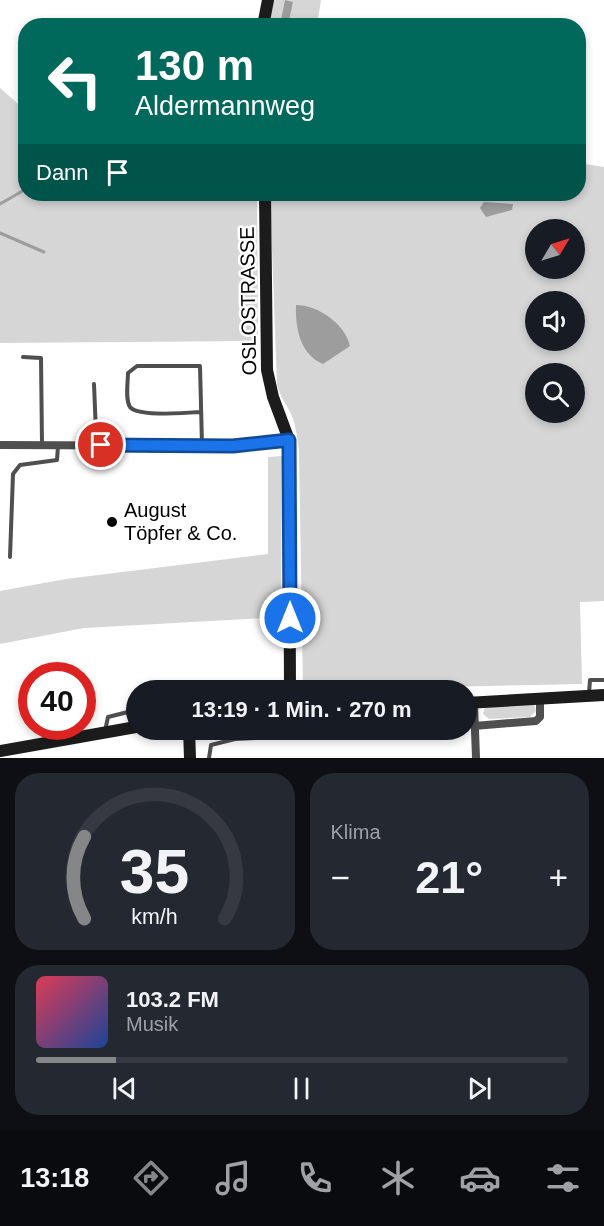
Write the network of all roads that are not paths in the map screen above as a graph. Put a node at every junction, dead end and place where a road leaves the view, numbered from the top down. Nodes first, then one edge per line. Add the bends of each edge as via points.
1 (268, 0) edge
2 (265, 18) edge
3 (266, 201) edge
4 (23, 357) dead end
5 (94, 384) dead end
6 (201, 412) junction
7 (289, 440) junction
8 (42, 445) junction
9 (58, 445) junction
10 (93, 445) junction
11 (202, 446) junction
12 (1, 447) edge
13 (10, 557) dead end
14 (290, 680) edge
15 (604, 680) edge
16 (604, 695) edge
17 (588, 696) junction
18 (540, 699) junction
19 (477, 703) edge
20 (126, 712) edge
21 (477, 726) edge
22 (126, 728) edge
23 (105, 731) junction
24 (189, 740) edge
25 (231, 740) edge
26 (475, 740) edge
27 (0, 752) edge
28 (190, 758) edge
29 (209, 758) edge
30 (476, 758) edge

1 - 2 street
3 - 7 street, OSLOSTRASSE via 267,370
4 - 8 lane via 41,358
5 - 10 lane
6 - 6 lane via 200,366 137,366 129,373 128,404 132,410
6 - 11 lane
7 - 11 street
7 - 14 street
8 - 9 street
8 - 12 street
9 - 10 street
9 - 13 lane via 57,460 20,465 13,474
10 - 11 street
15 - 17 lane via 590,680
16 - 17 street
17 - 18 street
18 - 19 street
18 - 21 street via 540,717 531,723
20 - 23 lane via 108,717
22 - 23 street
23 - 27 street
24 - 28 street
25 - 29 lane via 211,745
26 - 30 street

